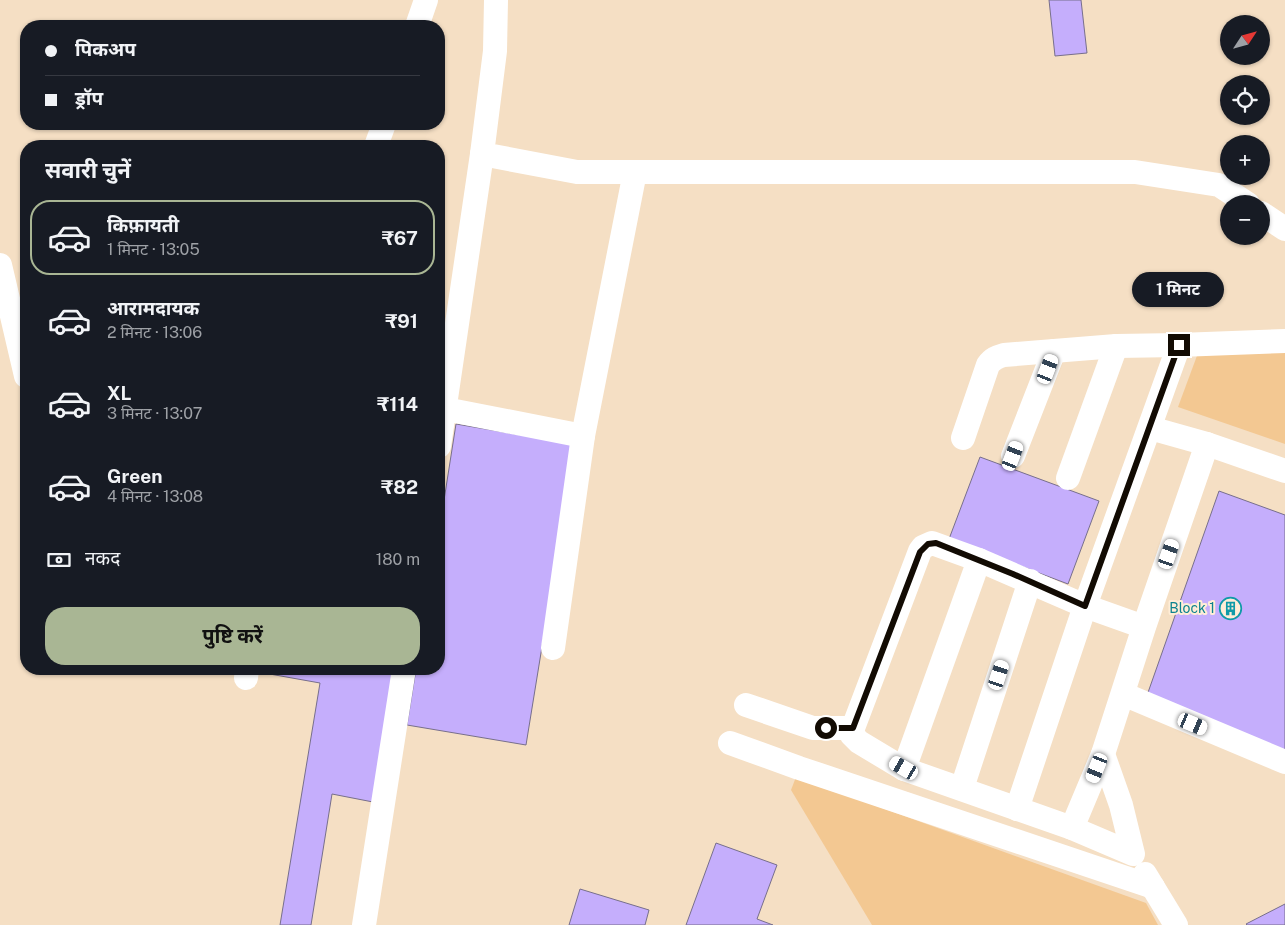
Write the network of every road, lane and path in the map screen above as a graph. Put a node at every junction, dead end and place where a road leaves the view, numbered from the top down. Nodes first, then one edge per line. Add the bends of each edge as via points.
1 (426, 0) edge
2 (496, 0) edge
3 (419, 20) edge
4 (482, 154) junction
5 (635, 172) junction
6 (1234, 195) edge
7 (1270, 219) edge
8 (1285, 229) edge
9 (0, 266) edge
10 (1285, 341) edge
11 (1179, 345) junction
12 (1116, 346) junction
13 (20, 351) edge
14 (1054, 351) junction
15 (445, 410) joint
16 (1150, 428) junction
17 (583, 436) junction
18 (963, 438) dead end
19 (1207, 444) junction
20 (1013, 456) dead end
21 (1285, 471) edge
22 (1068, 478) dead end
23 (979, 560) junction
24 (1030, 581) junction
25 (1085, 606) junction
26 (1144, 627) junction
27 (553, 648) dead end
28 (403, 675) edge
29 (1123, 694) junction
30 (746, 705) dead end
31 (853, 728) junction
32 (730, 743) dead end
33 (1103, 754) junction
34 (1285, 762) edge
35 (904, 768) junction
36 (962, 788) junction
37 (1017, 809) junction
38 (1072, 828) junction
39 (1133, 854) junction
40 (1153, 887) junction
41 (364, 925) edge
42 (1176, 925) edge

1 - 3 lane
2 - 4 lane via 495,50
4 - 5 lane via 576,172
4 - 15 lane
5 - 6 lane via 1135,172 1219,185
5 - 17 lane
7 - 8 lane
9 - 13 lane
10 - 11 lane
11 - 12 lane
11 - 16 lane
12 - 14 lane
12 - 22 lane
14 - 18 lane via 1004,355 991,360
14 - 20 lane
15 - 17 lane
16 - 19 lane
16 - 25 lane
17 - 27 lane
19 - 21 lane
19 - 26 lane
23 - 24 lane
23 - 31 lane via 936,543 923,547
23 - 35 lane
24 - 25 lane
24 - 36 lane
25 - 26 lane
25 - 37 lane
26 - 29 lane
28 - 41 lane
29 - 33 lane
29 - 34 lane
30 - 31 lane via 813,728
31 - 35 lane via 852,735 859,742
32 - 40 lane
33 - 38 lane
33 - 39 lane via 1121,805
35 - 36 lane
36 - 37 lane
37 - 38 lane
38 - 39 lane
39 - 40 lane
40 - 42 lane

